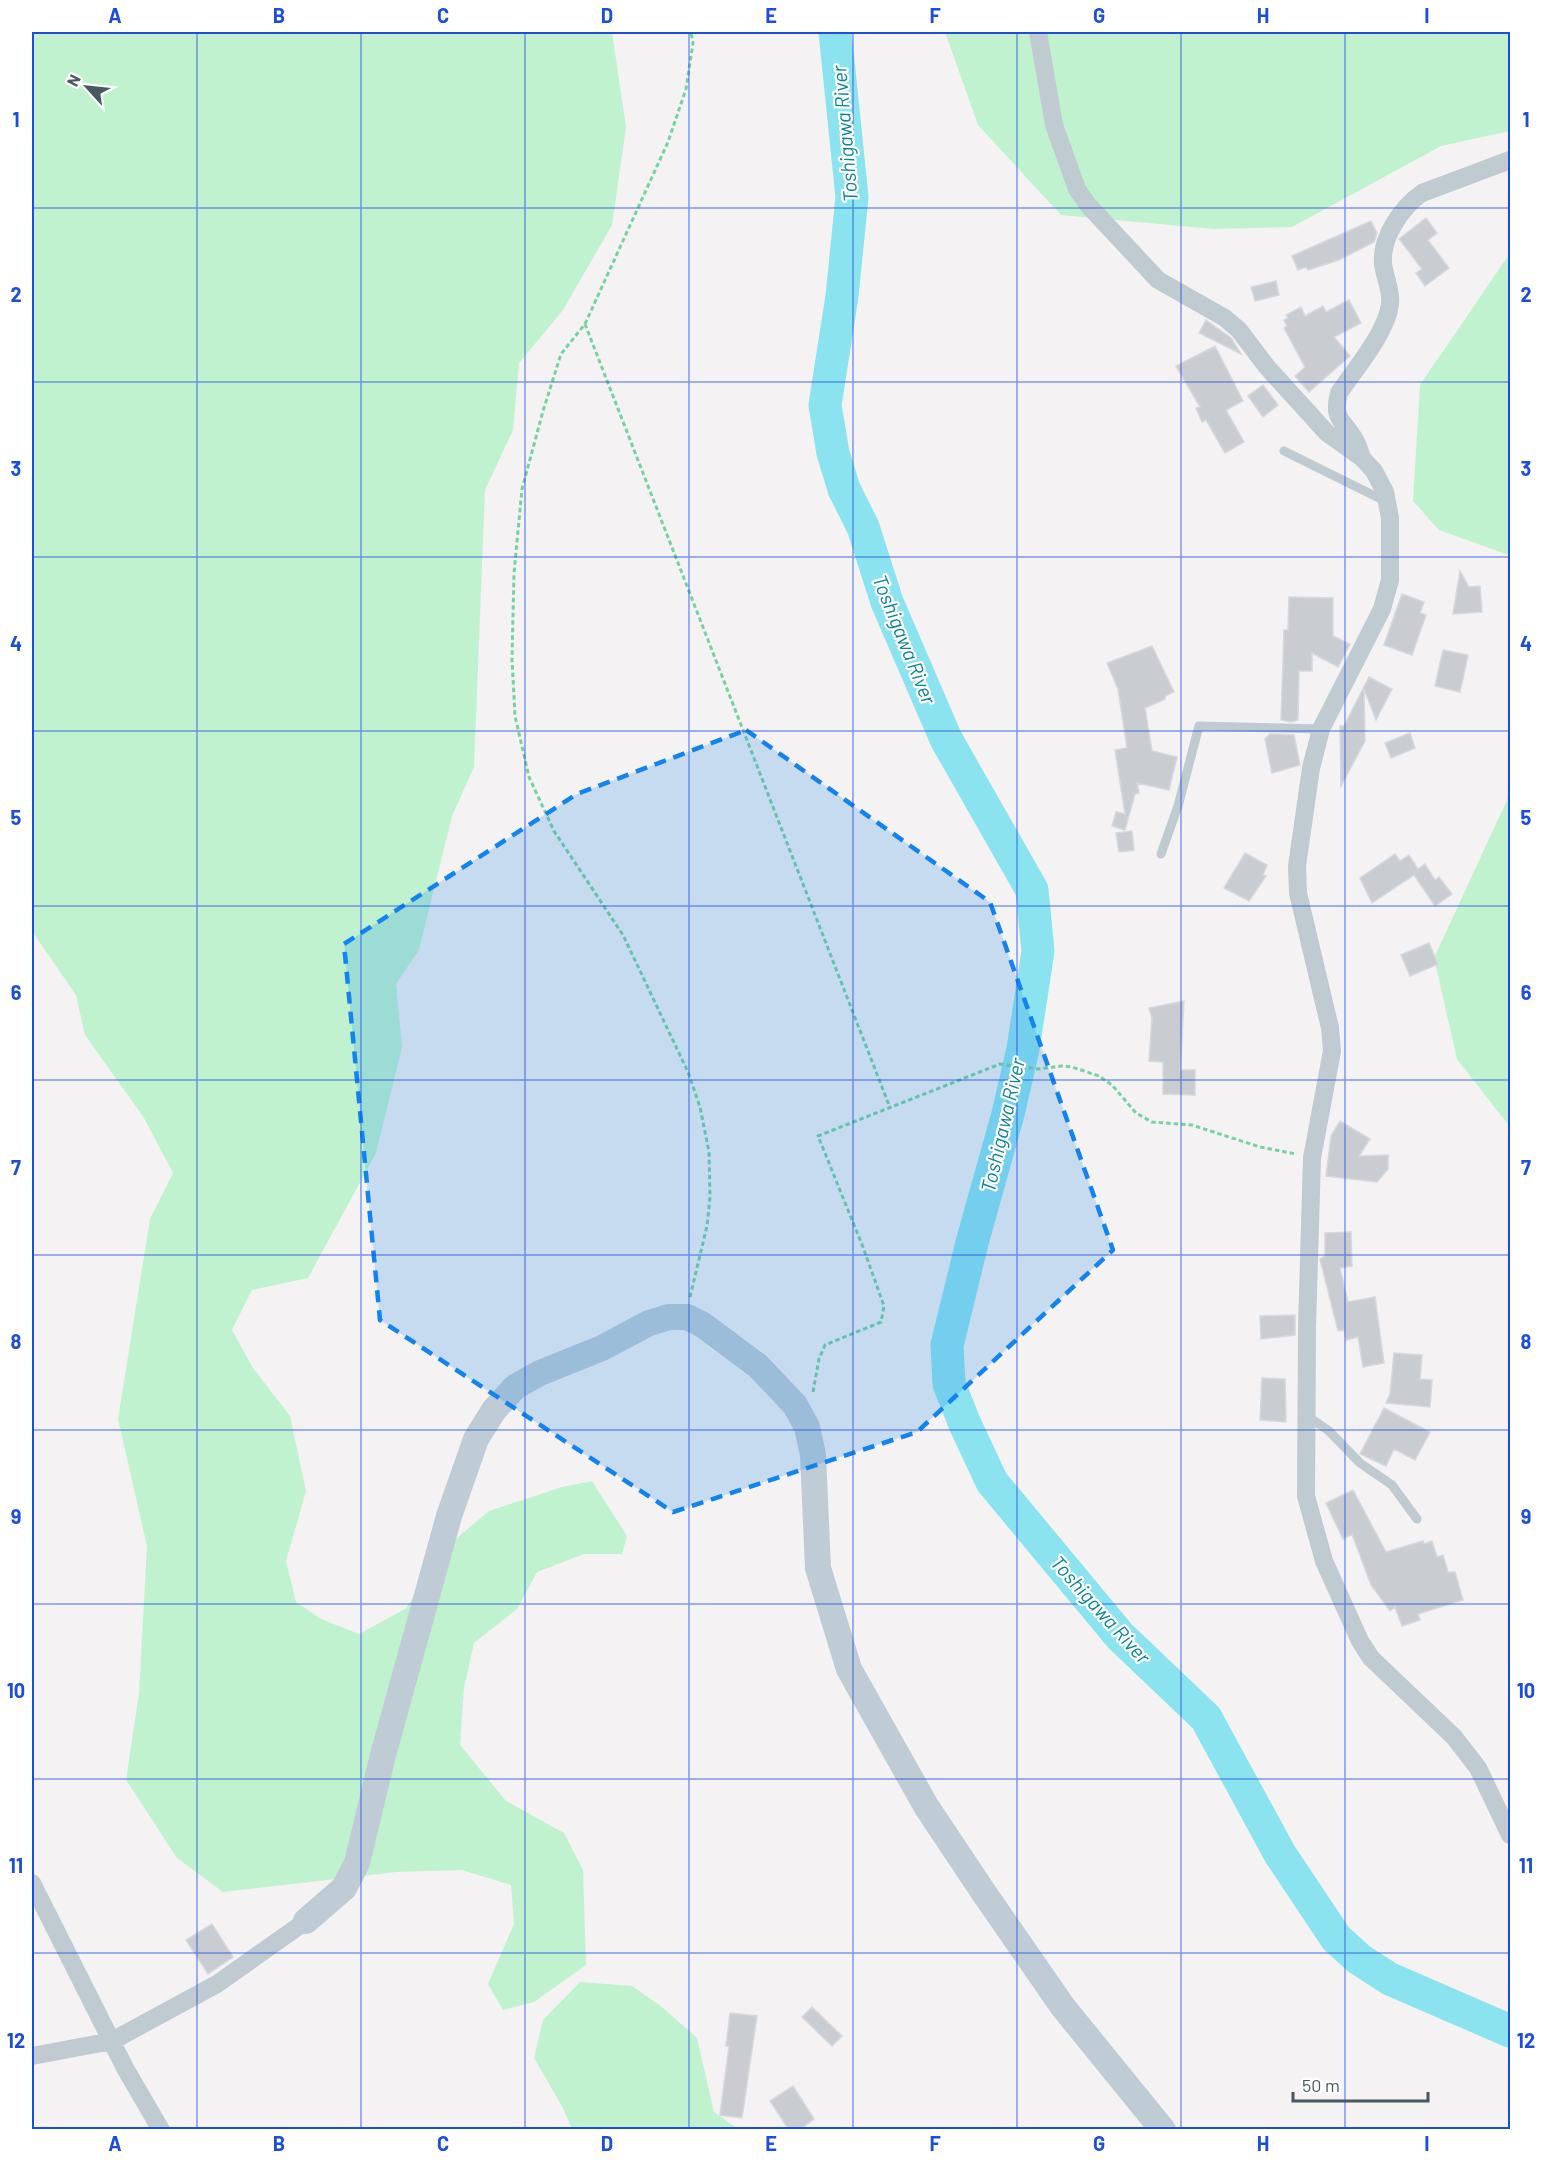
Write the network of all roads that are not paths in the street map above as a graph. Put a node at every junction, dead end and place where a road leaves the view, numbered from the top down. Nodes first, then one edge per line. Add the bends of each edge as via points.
1 (1038, 32) edge
2 (1510, 160) edge
3 (1284, 451) dead end
4 (1362, 458) junction
5 (1387, 502) junction
6 (1321, 729) junction
7 (1161, 854) dead end
8 (1305, 1415) junction
9 (1417, 1519) dead end
10 (1510, 1835) edge
11 (32, 1883) edge
12 (306, 1921) joint
13 (112, 2041) junction
14 (32, 2056) edge
15 (161, 2130) edge
16 (1163, 2130) edge

1 - 4 street via 1054,125 1077,189 1089,205 1158,280 1239,330 1327,433
2 - 4 street via 1422,193 1409,201 1392,229 1383,261 1390,303 1386,318 1336,403 1336,414 1355,440
3 - 5 lane
4 - 5 street via 1381,480
5 - 6 street via 1392,555 1382,609
6 - 7 lane via 1199,726 1179,806
6 - 8 street via 1311,768 1297,866 1298,893 1332,1051 1312,1158
8 - 9 lane via 1392,1485
8 - 10 street via 1308,1511 1324,1561 1353,1627 1371,1658 1454,1737 1478,1768
11 - 13 street
12 - 13 street via 217,1984
12 - 16 street via 344,1888 357,1863 449,1516 476,1439 494,1410 515,1387 540,1373 650,1323 687,1317 758,1366 795,1404 807,1428 813,1455 818,1568 849,1669 926,1806 984,1893 1063,2007
13 - 14 street
13 - 15 street

